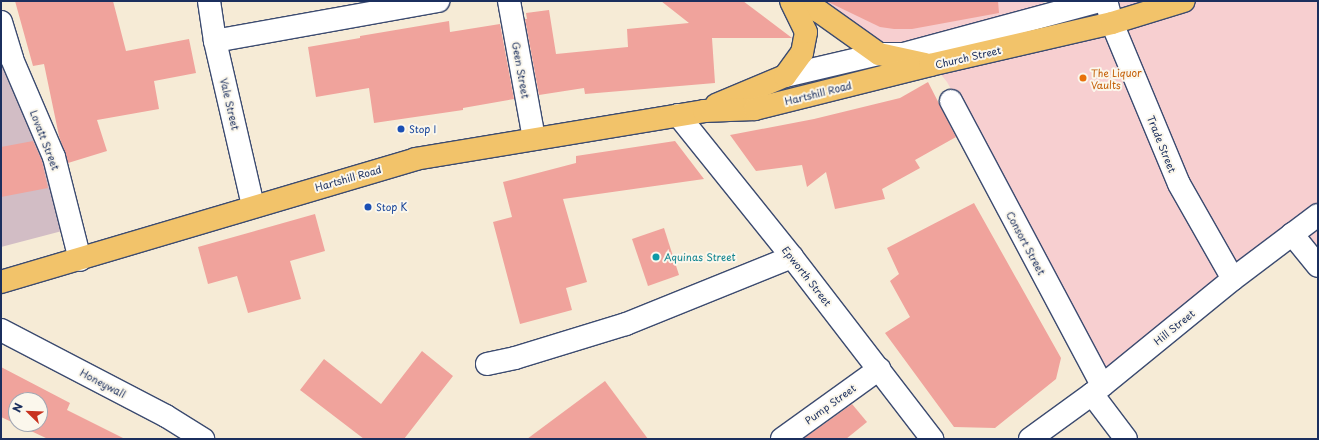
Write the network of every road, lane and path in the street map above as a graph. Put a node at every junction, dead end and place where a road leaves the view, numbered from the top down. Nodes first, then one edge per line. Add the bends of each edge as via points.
1 (209, 1) edge
2 (438, 1) edge
3 (508, 1) edge
4 (792, 1) edge
5 (1084, 1) edge
6 (1092, 1) edge
7 (1100, 1) edge
8 (1106, 1) edge
9 (1184, 1) edge
10 (1, 22) edge
11 (1112, 23) junction
12 (215, 41) junction
13 (878, 54) junction
14 (6, 60) edge
15 (930, 65) junction
16 (785, 76) junction
17 (951, 101) dead end
18 (704, 111) junction
19 (678, 115) junction
20 (534, 138) junction
21 (252, 206) junction
22 (1318, 214) edge
23 (1292, 234) junction
24 (792, 257) junction
25 (80, 260) junction
26 (1318, 266) edge
27 (1233, 279) junction
28 (1, 282) edge
29 (1, 330) edge
30 (487, 364) dead end
31 (879, 369) junction
32 (1097, 390) junction
33 (203, 439) edge
34 (782, 439) edge
35 (932, 439) edge
36 (1030, 439) edge
37 (1126, 439) edge

1 - 12 street, Vale Street
2 - 12 street
3 - 20 street, Geen Street
4 - 13 main road via 820,12
4 - 16 main road via 806,32 802,53
5 - 6 street
7 - 13 street, Church Street via 903,54
8 - 11 street, Trade Street
9 - 11 main road, Church Street
10 - 14 street, Lovatt Street
11 - 15 main road, Church Street
11 - 27 street, Trade Street via 1179,184
12 - 21 street, Vale Street
13 - 15 main road, Church Street
13 - 16 street
14 - 25 street, Lovatt Street via 54,157
15 - 18 main road, Hartshill Road via 755,109
16 - 18 main road, Hartshill Road
17 - 32 street, Consort Street
18 - 19 main road, Hartshill Road
19 - 20 main road, Hartshill Road
19 - 24 street, Epworth Street
20 - 21 main road, Hartshill Road via 415,159
21 - 25 main road, Hartshill Road
22 - 23 street, Hill Street
23 - 26 street
23 - 27 street, Hill Street
24 - 30 street via 626,324
24 - 31 street, Epworth Street
25 - 28 main road, Hartshill Road
27 - 32 street, Hill Street
29 - 33 street, Honeywall via 166,416
31 - 34 street, Pump Street
31 - 35 street, Epworth Street
32 - 36 street, Hill Street
32 - 37 street, Consort Street

